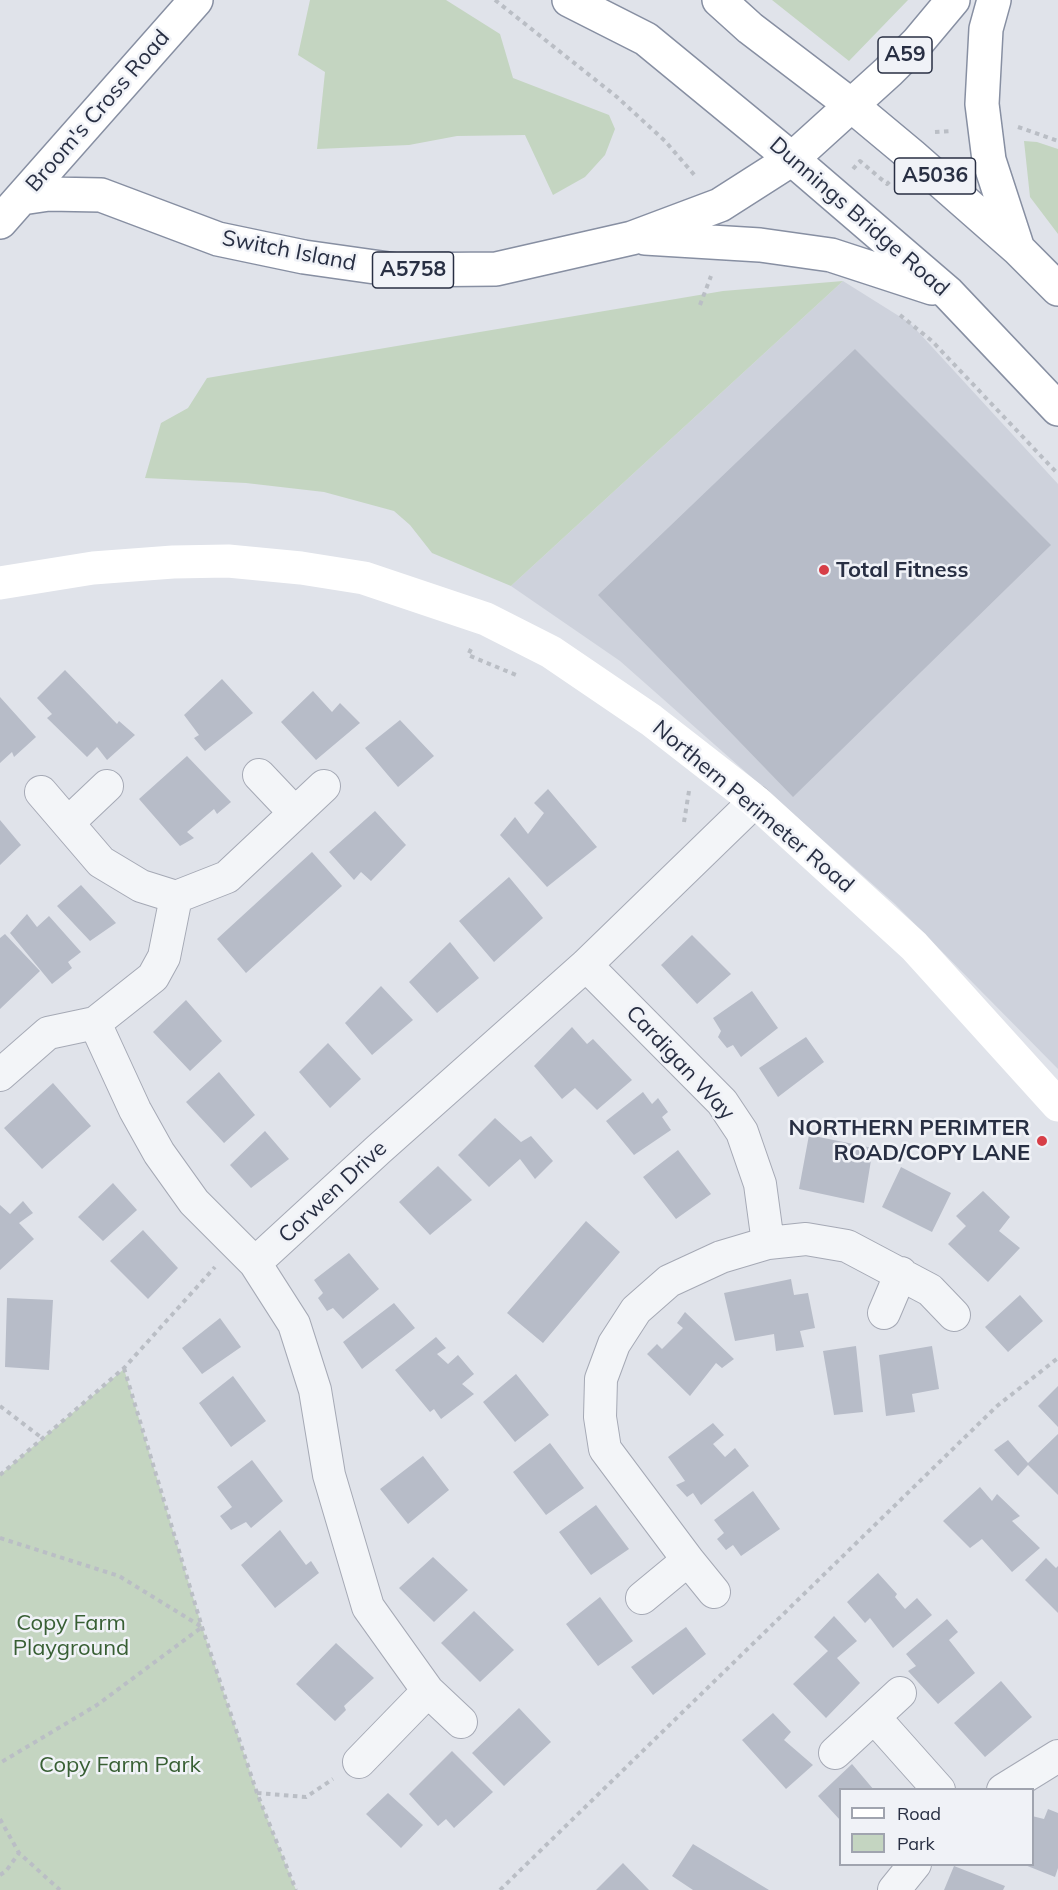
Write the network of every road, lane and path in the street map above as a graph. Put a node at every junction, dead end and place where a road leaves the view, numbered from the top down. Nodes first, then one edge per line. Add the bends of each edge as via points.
1 (196, 0) edge
2 (569, 0) edge
3 (616, 0) edge
4 (719, 0) edge
5 (953, 0) edge
6 (994, 0) edge
7 (646, 39) junction
8 (851, 105) junction
9 (998, 125) junction
10 (1058, 141) edge
11 (911, 155) junction
12 (792, 159) junction
13 (832, 195) junction
14 (22, 198) junction
15 (0, 222) edge
16 (632, 238) junction
17 (1018, 249) junction
18 (721, 273) dead end
19 (1058, 289) edge
20 (948, 293) junction
21 (700, 305) dead end
22 (1058, 409) edge
23 (0, 583) edge
24 (259, 775) dead end
25 (107, 786) dead end
26 (324, 786) dead end
27 (42, 792) dead end
28 (755, 801) junction
29 (295, 813) junction
30 (69, 822) junction
31 (176, 897) junction
32 (586, 965) junction
33 (95, 1023) junction
34 (0, 1075) edge
35 (1058, 1105) edge
36 (768, 1243) junction
37 (246, 1254) junction
38 (901, 1274) junction
39 (884, 1314) dead end
40 (954, 1315) dead end
41 (1058, 1358) edge
42 (124, 1368) junction
43 (0, 1406) edge
44 (42, 1438) junction
45 (0, 1474) edge
46 (0, 1539) edge
47 (688, 1560) junction
48 (714, 1592) dead end
49 (642, 1598) dead end
50 (202, 1627) junction
51 (428, 1691) junction
52 (900, 1693) dead end
53 (874, 1717) junction
54 (461, 1722) dead end
55 (835, 1753) dead end
56 (1058, 1756) edge
57 (359, 1762) joint
58 (0, 1763) edge
59 (937, 1788) edge
60 (1006, 1788) edge
61 (257, 1794) junction
62 (0, 1819) edge
63 (19, 1853) junction
64 (913, 1866) edge
65 (0, 1875) edge
66 (60, 1890) edge
67 (296, 1890) edge
68 (500, 1890) edge
69 (894, 1890) edge

1 - 14 main road, Broom's Cross Road
2 - 7 main road
3 - 7 main road
4 - 8 main road, A5036
5 - 8 main road, A59 via 917,43
6 - 9 main road via 986,29 982,104
7 - 12 main road, Dunnings Bridge Road
8 - 11 main road, A5036
8 - 12 main road, Switch Island
9 - 10 path
9 - 11 path via 930,133
9 - 17 main road via 989,159
11 - 13 path via 887,184 860,161
11 - 17 main road, A5036
12 - 13 main road, Dunnings Bridge Road
12 - 16 main road, Switch Island / A5758 via 720,205
13 - 20 main road, Dunnings Bridge Road
14 - 15 main road, Broom's Cross Road
14 - 16 main road, Switch Island / A5758 via 101,195 218,239 396,270 496,269
16 - 20 main road, A5758 via 760,245 831,255
17 - 19 main road, A5036
18 - 21 path via 711,276
20 - 22 main road, Dunnings Bridge Road
23 - 28 main road, Northern Perimeter Road via 93,568 228,561 364,578 486,619 551,652 651,720
24 - 29 street
25 - 30 street
26 - 29 street
27 - 30 street
28 - 32 street, Corwen Drive
28 - 35 main road, Northern Perimeter Road via 914,946
29 - 31 street via 228,877
30 - 31 street via 101,861 141,886
31 - 33 street via 164,957 153,976
32 - 36 street, Cardigan Way via 722,1102 742,1132 759,1184
32 - 37 street, Corwen Drive via 379,1149
33 - 34 street via 48,1033
33 - 37 street via 159,1153 194,1202
36 - 38 street via 806,1239 847,1246
36 - 47 street via 721,1257 669,1281 636,1310 614,1344 601,1379 600,1417 605,1449
37 - 42 path
37 - 51 street via 294,1324 315,1390 329,1475 368,1607
38 - 39 street
38 - 40 street via 930,1290
41 - 68 path via 998,1406
42 - 44 path
42 - 50 path
43 - 44 path
44 - 45 path
46 - 50 path via 119,1576
47 - 48 street
47 - 49 street
50 - 58 path via 97,1705
50 - 61 path
51 - 54 street
51 - 57 street
52 - 53 street
53 - 55 street
53 - 59 street
56 - 60 street
57 - 61 path via 306,1797
61 - 67 path
62 - 63 path
63 - 65 path
63 - 66 path
64 - 69 street

